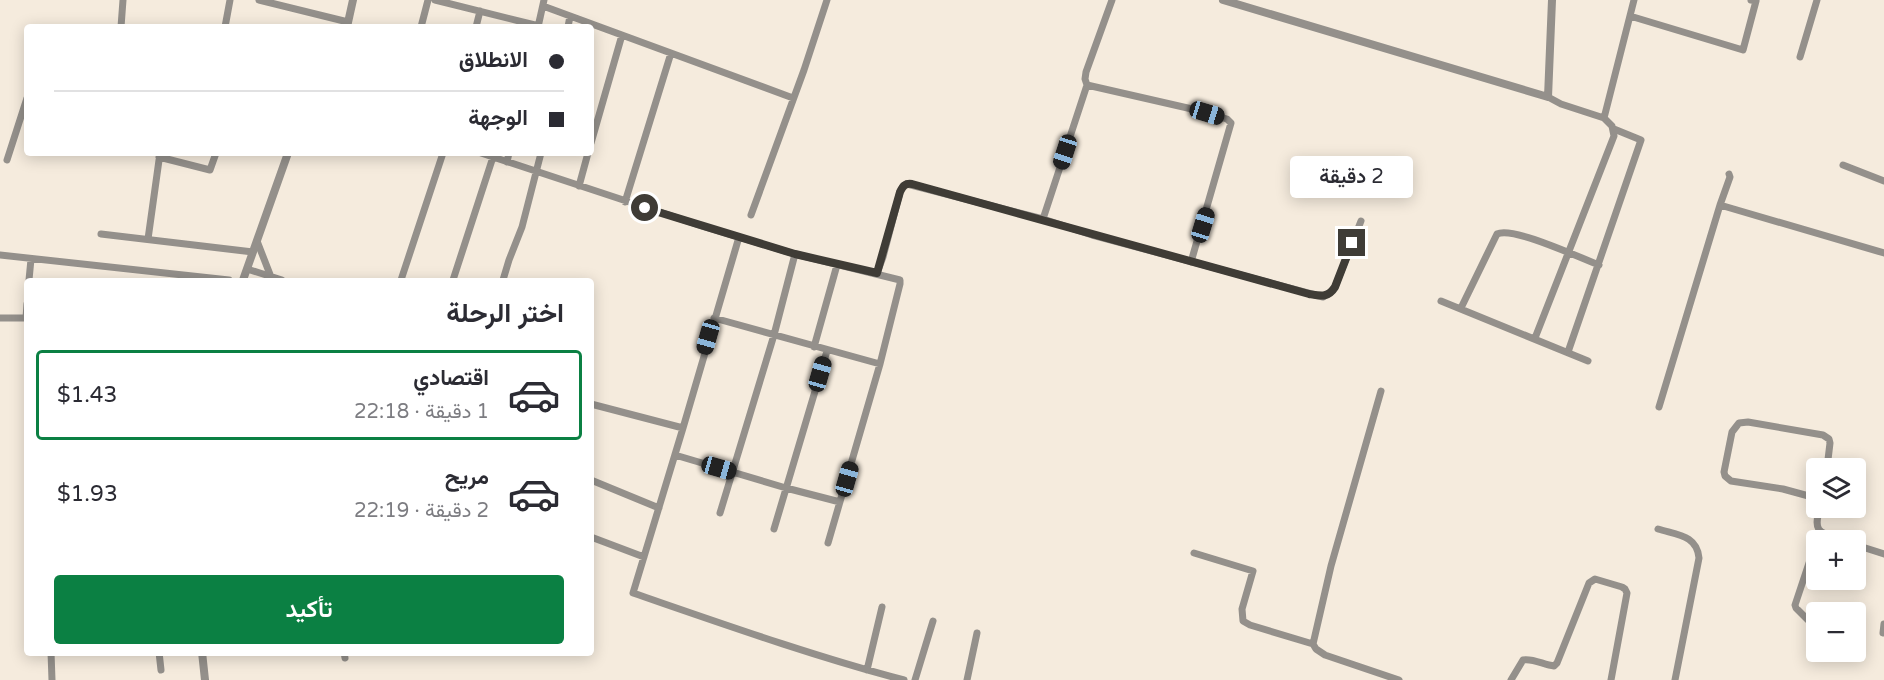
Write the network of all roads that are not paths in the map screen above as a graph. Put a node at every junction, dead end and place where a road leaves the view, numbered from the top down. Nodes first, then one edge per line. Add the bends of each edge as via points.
1 (123, 0) edge
2 (230, 0) edge
3 (259, 0) edge
4 (353, 0) edge
5 (428, 0) edge
6 (435, 0) edge
7 (827, 0) edge
8 (1112, 0) edge
9 (1223, 0) edge
10 (1552, 0) edge
11 (1634, 0) edge
12 (1751, 0) edge
13 (1817, 0) edge
14 (450, 2) edge
15 (543, 3) edge
16 (480, 11) junction
17 (570, 16) junction
18 (1630, 16) junction
19 (121, 24) edge
20 (226, 24) edge
21 (344, 24) edge
22 (348, 24) edge
23 (422, 24) edge
24 (477, 24) edge
25 (530, 24) edge
26 (538, 24) edge
27 (569, 24) edge
28 (591, 24) edge
29 (594, 25) edge
30 (621, 35) junction
31 (671, 53) junction
32 (1800, 57) dead end
33 (1087, 85) junction
34 (1548, 97) junction
35 (793, 98) junction
36 (24, 107) edge
37 (1604, 118) junction
38 (1614, 129) junction
39 (594, 131) edge
40 (159, 156) edge
41 (162, 156) edge
42 (215, 156) edge
43 (287, 156) edge
44 (442, 156) edge
45 (490, 156) edge
46 (508, 156) edge
47 (541, 156) edge
48 (587, 156) edge
49 (493, 157) junction
50 (7, 160) dead end
51 (507, 162) junction
52 (1843, 165) dead end
53 (537, 172) junction
54 (1729, 174) dead end
55 (1884, 181) edge
56 (579, 186) junction
57 (625, 202) junction
58 (1720, 205) junction
59 (751, 215) dead end
60 (1043, 219) junction
61 (1361, 221) dead end
62 (101, 234) dead end
63 (739, 237) junction
64 (148, 239) junction
65 (257, 241) junction
66 (253, 252) junction
67 (1884, 253) edge
68 (795, 254) junction
69 (1568, 254) junction
70 (0, 255) edge
71 (31, 259) junction
72 (1191, 262) junction
73 (837, 265) junction
74 (1599, 265) junction
75 (247, 269) junction
76 (877, 273) junction
77 (173, 277) edge
78 (29, 278) edge
79 (192, 278) edge
80 (244, 278) edge
81 (274, 278) edge
82 (276, 278) edge
83 (402, 278) edge
84 (454, 278) edge
85 (504, 278) edge
86 (1441, 301) dead end
87 (1461, 308) junction
88 (0, 318) edge
89 (24, 318) edge
90 (714, 318) junction
91 (774, 335) junction
92 (1535, 338) junction
93 (814, 347) junction
94 (827, 351) junction
95 (1568, 352) junction
96 (1588, 361) dead end
97 (879, 364) junction
98 (1381, 392) dead end
99 (594, 405) edge
100 (1659, 408) dead end
101 (682, 428) junction
102 (675, 455) junction
103 (1828, 458) edge
104 (732, 472) junction
105 (594, 481) edge
106 (786, 488) junction
107 (1806, 495) edge
108 (840, 502) junction
109 (659, 508) junction
110 (720, 513) dead end
111 (774, 529) dead end
112 (1658, 530) dead end
113 (594, 538) edge
114 (828, 543) dead end
115 (1866, 548) edge
116 (1194, 553) dead end
117 (1884, 554) edge
118 (644, 557) junction
119 (1806, 573) edge
120 (882, 607) dead end
121 (1806, 618) edge
122 (933, 621) dead end
123 (1884, 624) edge
124 (977, 633) dead end
125 (1883, 633) edge
126 (1313, 644) junction
127 (51, 656) edge
128 (159, 656) edge
129 (202, 656) edge
130 (161, 670) dead end
131 (869, 671) junction
132 (52, 680) edge
133 (205, 680) edge
134 (869, 680) edge
135 (904, 680) edge
136 (915, 680) edge
137 (967, 680) edge
138 (1399, 680) edge
139 (1511, 680) edge
140 (1611, 680) edge
141 (1675, 680) edge

1 - 19 street
2 - 20 street
3 - 21 street
4 - 22 street
5 - 23 street
6 - 14 street
7 - 35 street
8 - 33 street via 1086,72
9 - 34 street
10 - 34 street
11 - 18 street
12 - 18 street via 1756,2 1743,50
13 - 32 street
14 - 16 street
15 - 17 street
15 - 26 street
16 - 24 street
16 - 25 street
17 - 27 street
17 - 28 street
18 - 37 street
29 - 30 street
30 - 31 street
30 - 39 street
31 - 35 street
31 - 57 street
33 - 60 street
33 - 72 street via 1192,109 1230,122 1232,126
34 - 37 street
35 - 59 street
36 - 50 street
37 - 38 street
38 - 69 street
38 - 74 street via 1641,140
40 - 64 street
41 - 42 street via 210,170
43 - 65 street
44 - 83 street
45 - 49 street
46 - 51 street
47 - 53 street
48 - 56 street
49 - 51 street
49 - 84 street
51 - 53 street
52 - 55 street
53 - 56 street
53 - 85 street
54 - 58 street
56 - 57 street
57 - 63 street
58 - 67 street
58 - 100 street
60 - 72 street
60 - 76 street via 907,184 900,192
61 - 72 street via 1335,287 1323,297
62 - 64 street
63 - 68 street
63 - 90 street
64 - 66 street
65 - 66 street
65 - 82 street
66 - 75 street
68 - 73 street
68 - 91 street
69 - 74 street
69 - 87 street via 1538,241 1499,232
69 - 92 street
70 - 71 street
71 - 77 street
71 - 78 street
73 - 76 street
73 - 93 street
74 - 95 street
75 - 80 street
75 - 81 street
76 - 97 street via 900,280
77 - 79 street
86 - 87 street
87 - 92 street
88 - 89 street
90 - 91 street
90 - 101 street
91 - 93 street
91 - 104 street
92 - 95 street
93 - 94 street
94 - 97 street
94 - 106 street
95 - 96 street
97 - 108 street
98 - 126 street
99 - 101 street
101 - 102 street
102 - 104 street
102 - 109 street
103 - 107 street via 1830,443 1823,435 1748,422 1739,423 1732,432 1724,472 1727,479
104 - 106 street
104 - 110 street
105 - 109 street
106 - 108 street
106 - 111 street
108 - 114 street
109 - 118 street
112 - 141 street via 1689,539 1698,549
113 - 118 street
115 - 117 street
116 - 126 street via 1253,571 1242,609 1243,621
118 - 131 street via 633,593
119 - 121 street via 1795,605
120 - 131 street
122 - 136 street
123 - 125 street
124 - 137 street
126 - 138 street via 1325,655
127 - 132 street
128 - 130 street
129 - 133 street
131 - 134 street
131 - 135 street
139 - 140 street via 1523,660 1549,666 1557,663 1589,583 1595,579 1622,587 1627,593

